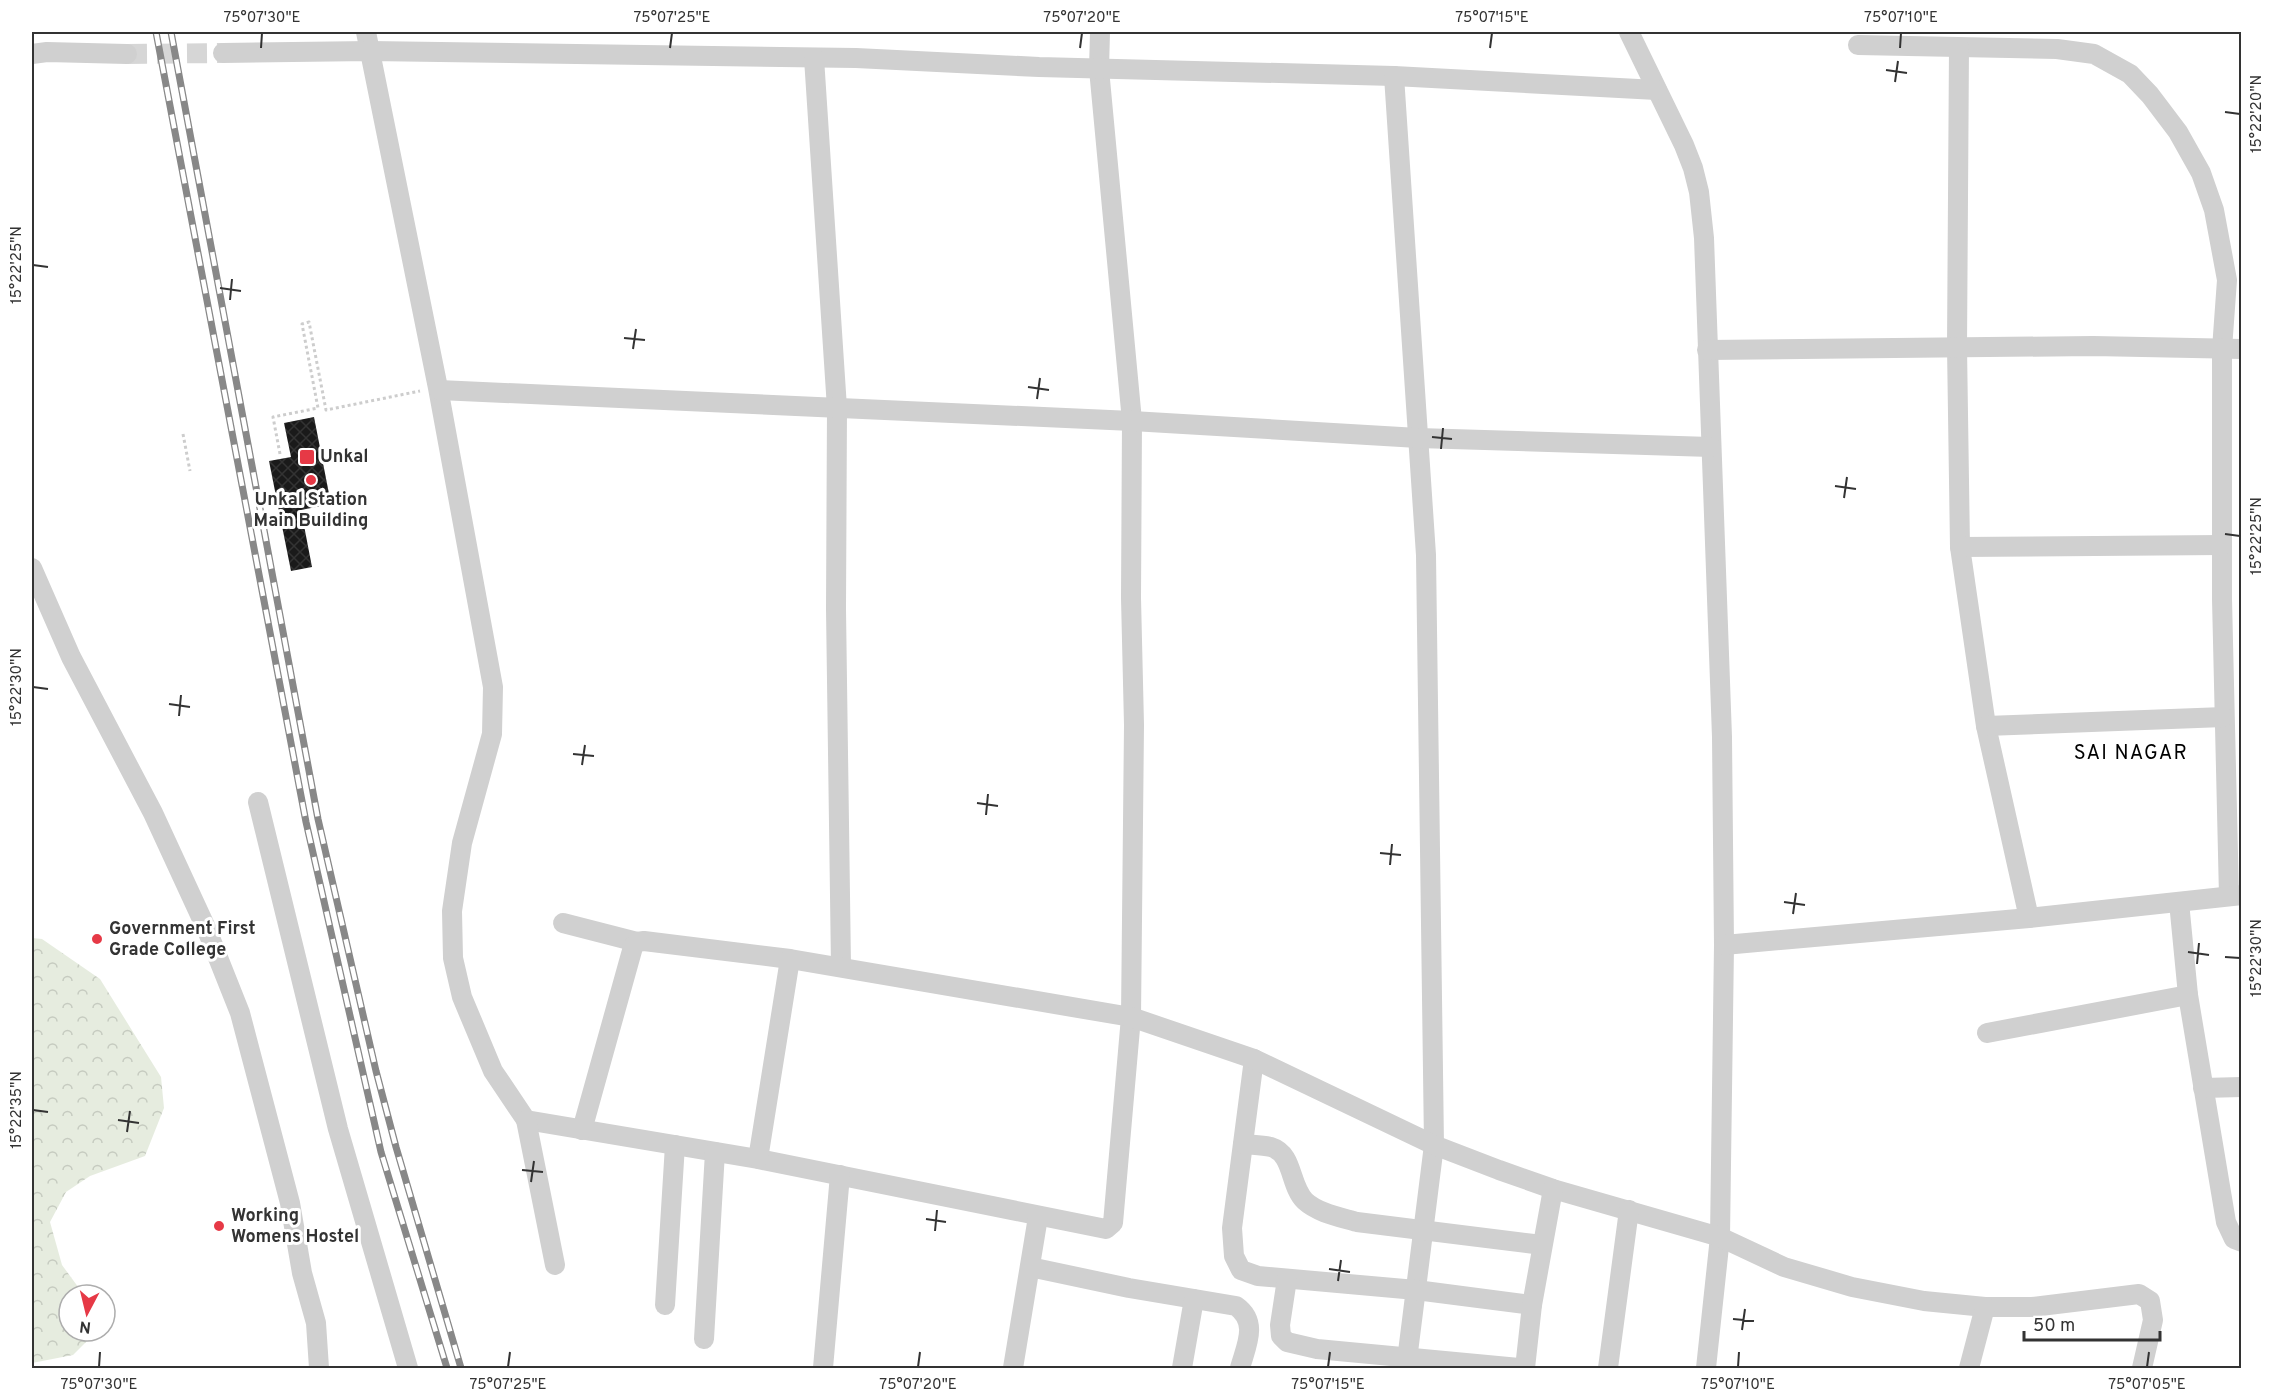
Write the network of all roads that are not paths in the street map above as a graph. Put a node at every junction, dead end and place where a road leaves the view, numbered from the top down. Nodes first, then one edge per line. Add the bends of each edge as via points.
1 (366, 32) edge
2 (1100, 32) edge
3 (1629, 32) edge
4 (1858, 45) dead end
5 (1959, 47) junction
6 (370, 51) junction
7 (223, 53) tunnel mouth
8 (32, 54) edge
9 (127, 54) tunnel mouth
10 (814, 58) junction
11 (1099, 69) junction
12 (1394, 76) junction
13 (1657, 90) junction
14 (1957, 347) junction
15 (2232, 349) edge
16 (1707, 350) junction
17 (438, 389) junction
18 (837, 408) junction
19 (1132, 421) junction
20 (1418, 438) junction
21 (1711, 447) junction
22 (2222, 544) junction
23 (1960, 547) junction
24 (32, 568) edge
25 (2224, 717) junction
26 (1986, 726) junction
27 (258, 802) dead end
28 (2235, 896) edge
29 (2179, 902) junction
30 (2030, 918) junction
31 (563, 923) dead end
32 (637, 942) junction
33 (1724, 945) junction
34 (790, 959) junction
35 (841, 967) junction
36 (2188, 995) junction
37 (1131, 1017) junction
38 (1987, 1033) dead end
39 (1254, 1059) junction
40 (2241, 1087) edge
41 (2203, 1088) junction
42 (526, 1120) junction
43 (582, 1130) junction
44 (1243, 1144) junction
45 (675, 1145) junction
46 (1434, 1145) junction
47 (715, 1152) junction
48 (758, 1159) junction
49 (840, 1175) junction
50 (1552, 1189) junction
51 (1629, 1210) junction
52 (1038, 1216) junction
53 (1423, 1231) junction
54 (1720, 1237) junction
55 (2241, 1242) edge
56 (1542, 1245) junction
57 (555, 1265) dead end
58 (1030, 1268) junction
59 (1287, 1279) junction
60 (1416, 1290) junction
61 (1194, 1299) junction
62 (665, 1305) dead end
63 (1532, 1305) junction
64 (1985, 1307) junction
65 (704, 1339) dead end
66 (1406, 1363) edge
67 (319, 1368) edge
68 (408, 1368) edge
69 (823, 1368) edge
70 (1013, 1368) edge
71 (1182, 1368) edge
72 (1240, 1368) edge
73 (1519, 1368) edge
74 (1525, 1368) edge
75 (1608, 1368) edge
76 (1706, 1368) edge
77 (1969, 1368) edge
78 (2142, 1368) edge

1 - 6 street
2 - 11 street
3 - 13 street
4 - 5 street
5 - 14 street
5 - 15 street via 2057,49 2094,54 2130,74 2150,94 2201,172 2214,210 2227,280
6 - 7 street
6 - 10 street
6 - 17 street
8 - 9 street
10 - 11 street
10 - 18 street
11 - 12 street
11 - 19 street
12 - 13 street
12 - 20 street
13 - 16 street via 1684,145 1698,192 1704,238
14 - 15 street
14 - 16 street
14 - 23 street
15 - 22 street
16 - 21 street
17 - 18 street
17 - 42 street via 493,687 494,711 492,734 462,843 452,911 453,958 462,997 493,1071
18 - 19 street
18 - 35 street
19 - 20 street
19 - 37 street
20 - 21 street
20 - 46 street via 1426,555
21 - 33 street via 1722,737
22 - 23 street
22 - 25 street
23 - 26 street
24 - 67 street via 71,657 153,813 240,1013 290,1203 302,1273 316,1323
25 - 26 street
25 - 28 street
26 - 30 street
27 - 68 street via 338,1129
28 - 29 street
29 - 30 street
29 - 36 street
30 - 33 street
31 - 32 street
32 - 34 street
32 - 43 street
33 - 54 street
34 - 35 street
34 - 48 street
35 - 37 street
36 - 38 street
36 - 41 street
37 - 39 street
37 - 52 street via 1111,1226 1106,1229
39 - 44 street
39 - 46 street
40 - 41 street
41 - 55 street via 2226,1222 2234,1239
42 - 43 street
42 - 57 street
43 - 45 street
44 - 53 street via 1281,1152 1294,1187 1313,1207 1357,1222
44 - 59 street via 1232,1228 1234,1256 1241,1270
45 - 47 street
45 - 62 street
46 - 50 street
46 - 53 street
47 - 48 street
47 - 65 street
48 - 49 street
49 - 52 street
49 - 69 street
50 - 51 street
50 - 56 street
51 - 54 street
51 - 75 street
52 - 58 street
53 - 56 street
53 - 60 street
54 - 64 street via 1784,1267 1852,1287 1924,1301
54 - 76 street
56 - 63 street
58 - 61 street
58 - 70 street
59 - 60 street
59 - 66 street via 1280,1325 1281,1336 1287,1342
60 - 63 street
60 - 66 street
61 - 71 street
61 - 72 street via 1244,1311 1250,1326
63 - 74 street
64 - 77 street
64 - 78 street via 2032,1307 2139,1294 2150,1301 2153,1320
66 - 73 street

